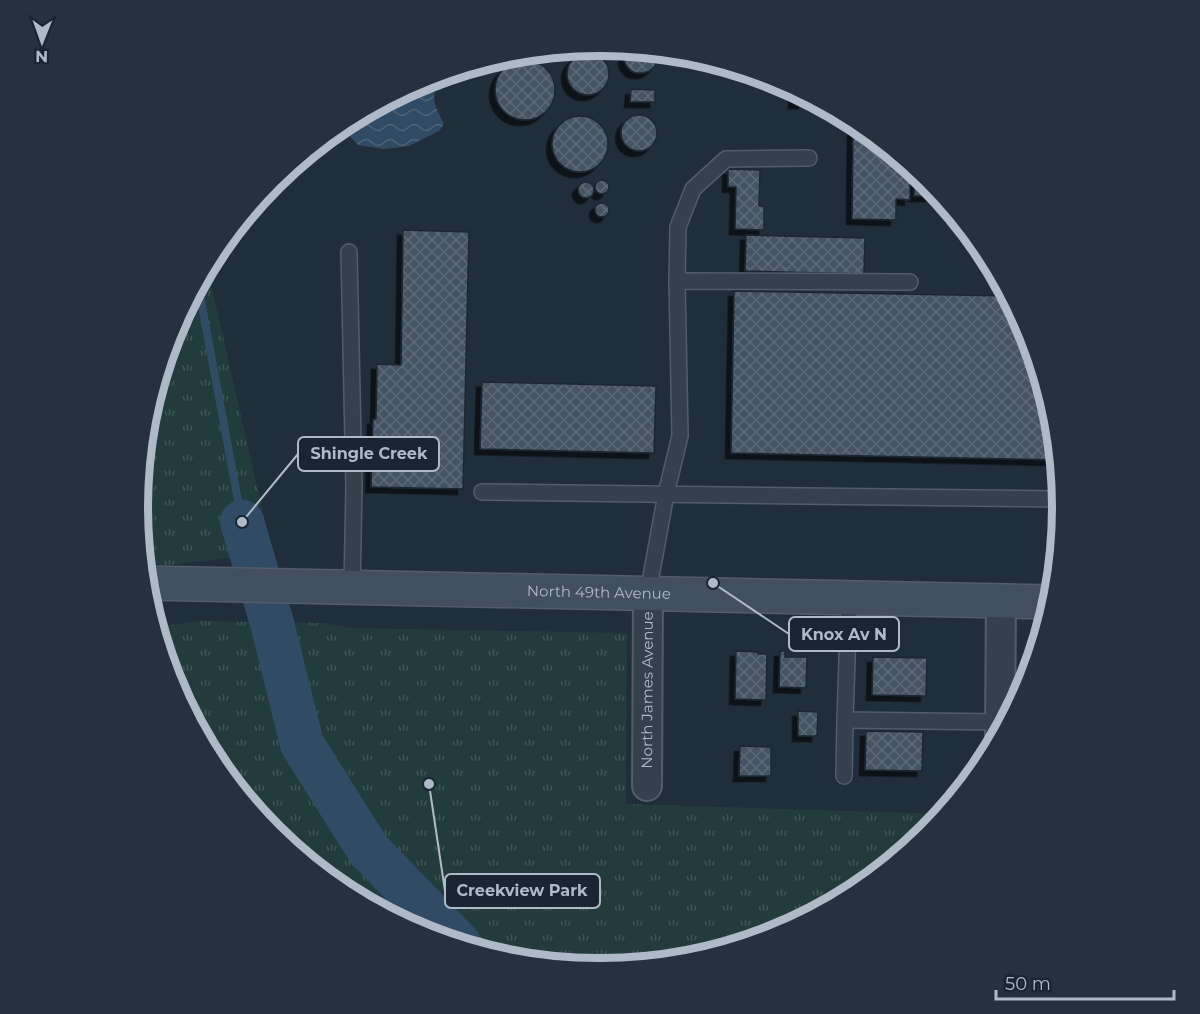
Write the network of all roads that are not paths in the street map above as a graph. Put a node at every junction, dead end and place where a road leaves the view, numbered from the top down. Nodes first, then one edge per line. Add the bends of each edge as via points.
1 (809, 158) dead end
2 (349, 252) dead end
3 (677, 281) junction
4 (910, 282) dead end
5 (482, 492) dead end
6 (666, 494) junction
7 (1052, 499) edge
8 (155, 584) edge
9 (352, 587) junction
10 (648, 593) junction
11 (849, 598) junction
12 (1001, 601) junction
13 (1041, 602) edge
14 (1000, 716) edge
15 (845, 720) junction
16 (994, 728) edge
17 (844, 776) dead end
18 (647, 786) dead end

1 - 3 lane via 726,159 693,189 678,227
2 - 9 lane
3 - 4 lane
3 - 6 lane via 680,436
5 - 6 lane
6 - 7 lane
6 - 10 lane
8 - 9 street, North 49th Avenue
9 - 10 street, North 49th Avenue
10 - 11 street, North 49th Avenue
10 - 18 street, North James Avenue
11 - 12 street, North 49th Avenue
11 - 15 lane
12 - 13 street, North 49th Avenue
12 - 14 street
15 - 16 lane
15 - 17 lane

